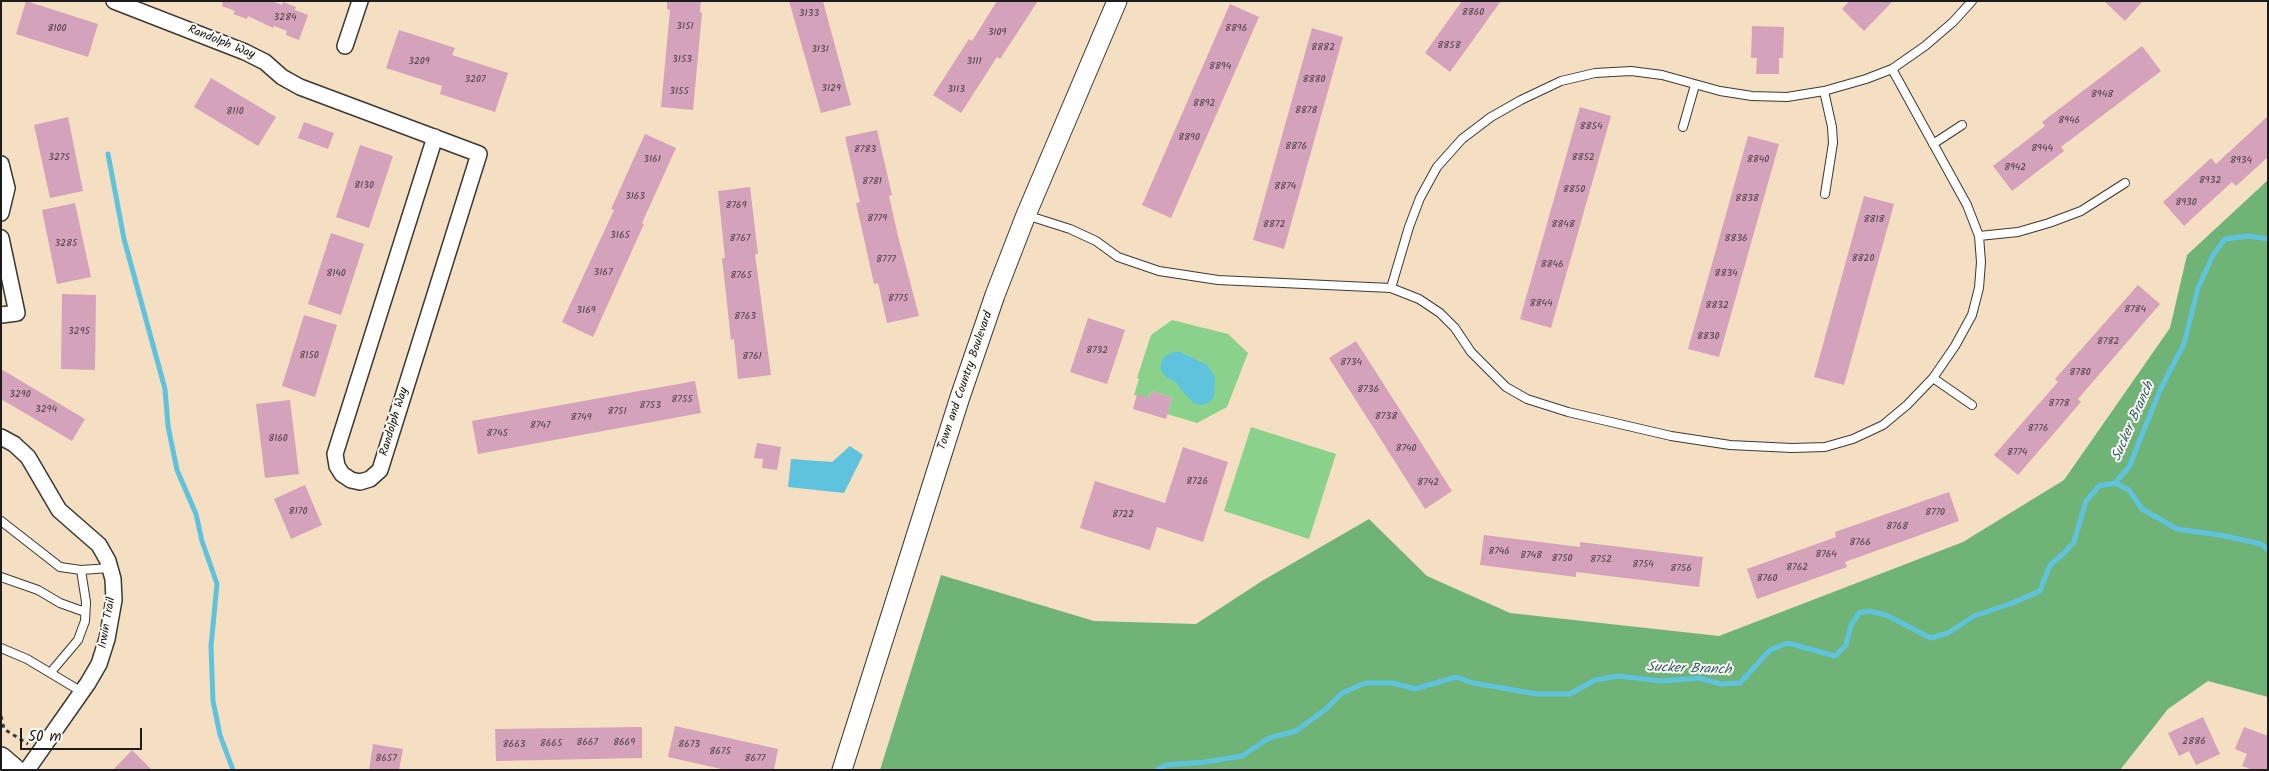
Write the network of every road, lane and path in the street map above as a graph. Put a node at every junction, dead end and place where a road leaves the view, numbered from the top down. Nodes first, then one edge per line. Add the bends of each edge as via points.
1 (114, 1) edge
2 (360, 1) edge
3 (1118, 1) edge
4 (1972, 1) edge
5 (345, 46) dead end
6 (1892, 68) junction
7 (1695, 85) junction
8 (1824, 91) junction
9 (1962, 125) dead end
10 (1683, 126) dead end
11 (435, 137) junction
12 (1934, 144) junction
13 (1, 164) edge
14 (2125, 183) dead end
15 (1825, 194) dead end
16 (1, 213) edge
17 (1026, 215) junction
18 (1979, 236) junction
19 (1, 238) edge
20 (1391, 288) junction
21 (1, 315) edge
22 (1933, 378) junction
23 (1972, 404) dead end
24 (1, 437) edge
25 (1, 521) edge
26 (110, 568) junction
27 (80, 570) junction
28 (1, 577) edge
29 (85, 612) junction
30 (1, 648) edge
31 (50, 672) junction
32 (82, 692) junction
33 (1, 716) edge
34 (40, 751) junction
35 (1, 758) edge
36 (15, 770) edge
37 (27, 770) edge
38 (842, 770) edge

1 - 11 street, Randolph Way via 245,52 300,87
2 - 5 street
3 - 17 street, Town and Country Boulevard
4 - 6 lane via 1954,22
6 - 8 lane
6 - 12 lane
7 - 8 lane via 1752,96 1787,97
7 - 10 lane
7 - 20 lane via 1631,71 1595,73 1561,81 1491,117 1462,139 1438,166 1411,220
8 - 15 lane via 1833,143
9 - 12 lane
11 - 11 street, Randolph Way via 335,454 337,466 351,480 370,479 380,470 479,154
12 - 18 lane
13 - 16 street via 7,188
14 - 18 lane via 2081,211 2049,223 2018,232
17 - 20 lane via 1070,229 1096,241 1118,257 1159,271 1218,280
17 - 38 street, Town and Country Boulevard via 960,396
18 - 22 lane via 1979,288 1972,315
19 - 21 street via 17,313
20 - 22 lane via 1420,298 1440,313 1487,370 1506,387 1527,399 1671,436 1730,444 1792,448 1825,446 1853,439 1882,425
22 - 23 lane
24 - 26 street, Irwin Trail via 28,457 59,510 99,545
25 - 27 lane via 60,567
26 - 27 lane
26 - 32 street, Irwin Trail via 114,600 107,639 99,664
27 - 29 lane
28 - 29 lane
29 - 31 lane via 78,640
30 - 31 lane
31 - 32 lane
32 - 34 street, Irwin Trail
33 - 34 path via 4,729
34 - 37 street, Irwin Trail
35 - 36 main road

